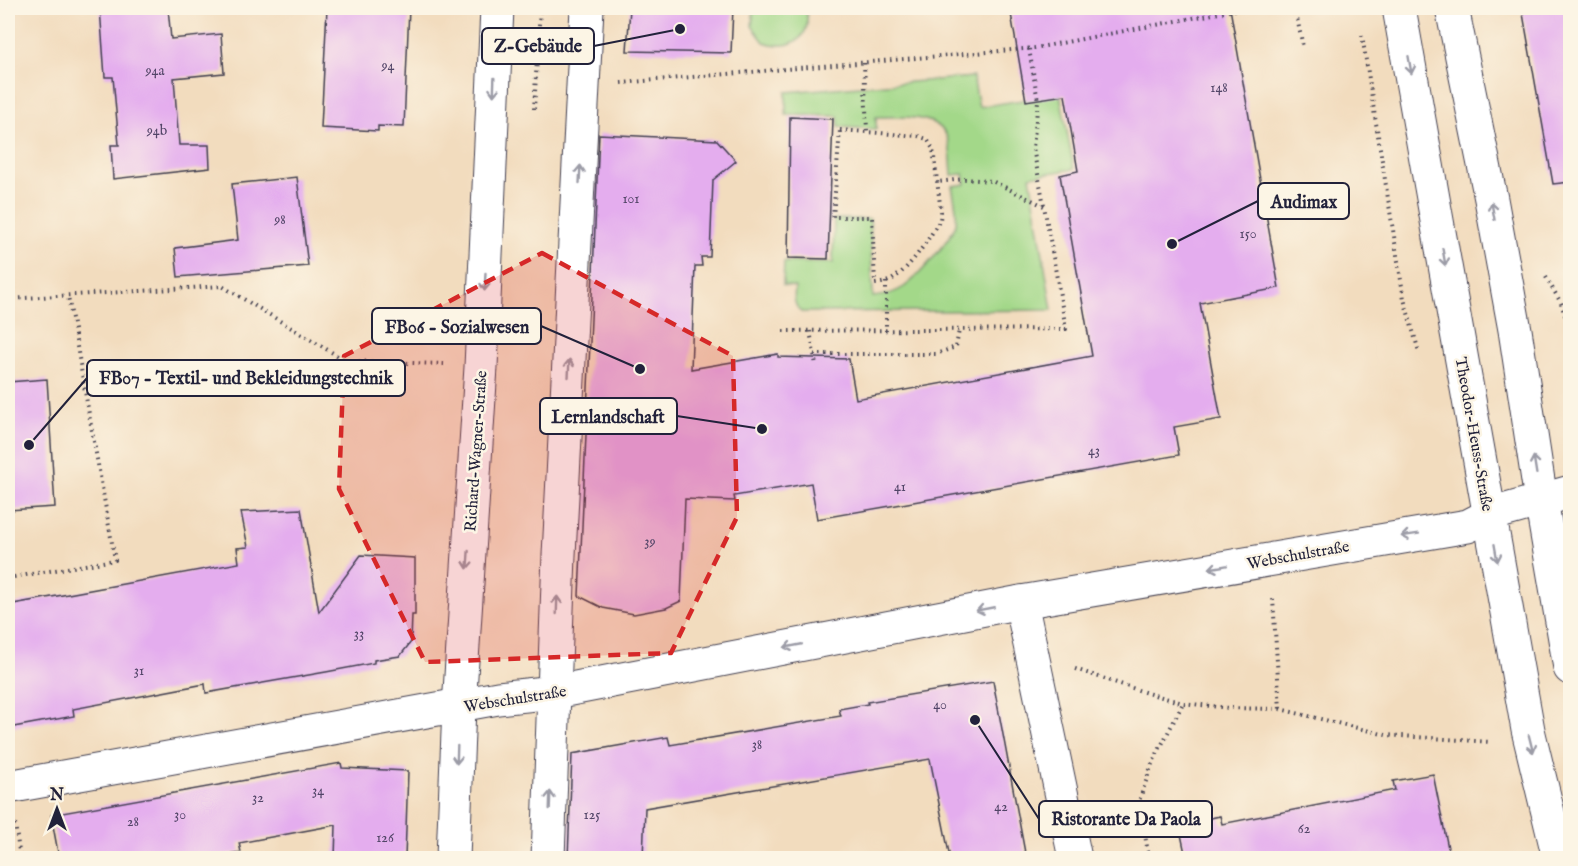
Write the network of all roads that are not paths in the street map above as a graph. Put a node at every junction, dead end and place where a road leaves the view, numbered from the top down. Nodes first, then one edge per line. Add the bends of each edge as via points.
1 (497, 8) edge
2 (587, 8) edge
3 (1400, 8) edge
4 (1452, 8) edge
5 (1556, 496) edge
6 (1478, 520) junction
7 (1021, 602) junction
8 (1570, 668) edge
9 (555, 692) junction
10 (459, 707) junction
11 (8, 787) edge
12 (453, 858) edge
13 (548, 858) edge
14 (1075, 858) edge
15 (1559, 858) edge

1 -> 10 street, Richard-Wagner-Straße via 481,367
9 -> 2 street
3 -> 6 street, Theodor-Heuss-Straße
5 -> 4 street via 1515,330
5 - 6 street, Webschulstraße
5 - 8 street
6 -> 7 street, Webschulstraße
6 -> 15 street, Theodor-Heuss-Straße
7 -> 9 street, Webschulstraße
7 - 14 street
9 - 10 street, Webschulstraße
13 -> 9 street
10 - 11 street, Webschulstraße
10 -> 12 street, Richard-Wagner-Straße

